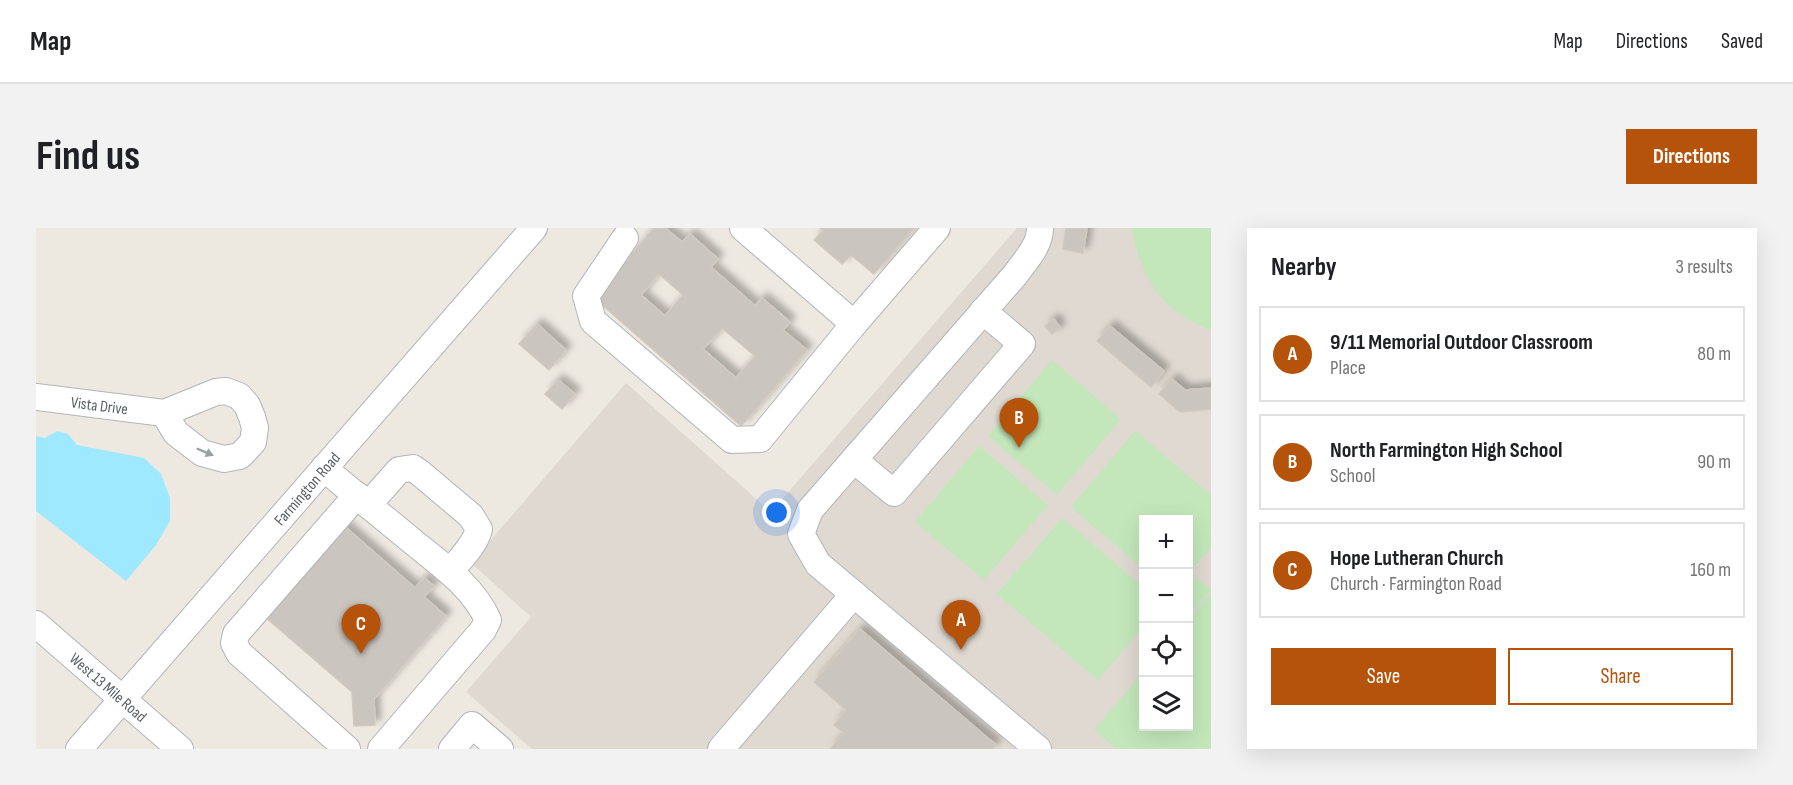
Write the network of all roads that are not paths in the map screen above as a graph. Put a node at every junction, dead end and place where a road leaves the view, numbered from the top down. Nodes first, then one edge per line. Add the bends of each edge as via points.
1 (534, 228) edge
2 (743, 228) edge
3 (937, 228) edge
4 (1040, 228) edge
5 (625, 231) edge
6 (983, 311) junction
7 (854, 324) junction
8 (36, 397) edge
9 (164, 413) dead end
10 (854, 460) junction
11 (324, 468) junction
12 (363, 500) junction
13 (450, 572) junction
14 (854, 594) junction
15 (36, 624) edge
16 (122, 699) junction
17 (79, 749) edge
18 (180, 749) edge
19 (347, 749) edge
20 (381, 749) edge
21 (452, 749) edge
22 (500, 749) edge
23 (721, 749) edge
24 (1038, 749) edge

1 - 11 street, Farmington Road
2 - 7 street
3 - 7 street
4 - 6 street via 1032,252
5 - 7 street via 586,296 593,321 732,440 760,439
6 - 10 street
6 - 10 street via 1022,344 894,494
8 - 9 street, Vista Drive
10 - 14 street via 810,510 801,534 818,564
11 - 12 street
11 - 16 street, Farmington Road
12 - 13 street
12 - 13 street via 399,470 413,468 420,473 471,516 479,528
12 - 19 street via 236,634 234,643 239,653
13 - 20 street via 471,593 488,620
14 - 23 street
14 - 24 street
15 - 16 street, West 13 Mile Road
16 - 17 street, Farmington Road
16 - 18 street, West 13 Mile Road
21 - 22 street via 472,725

